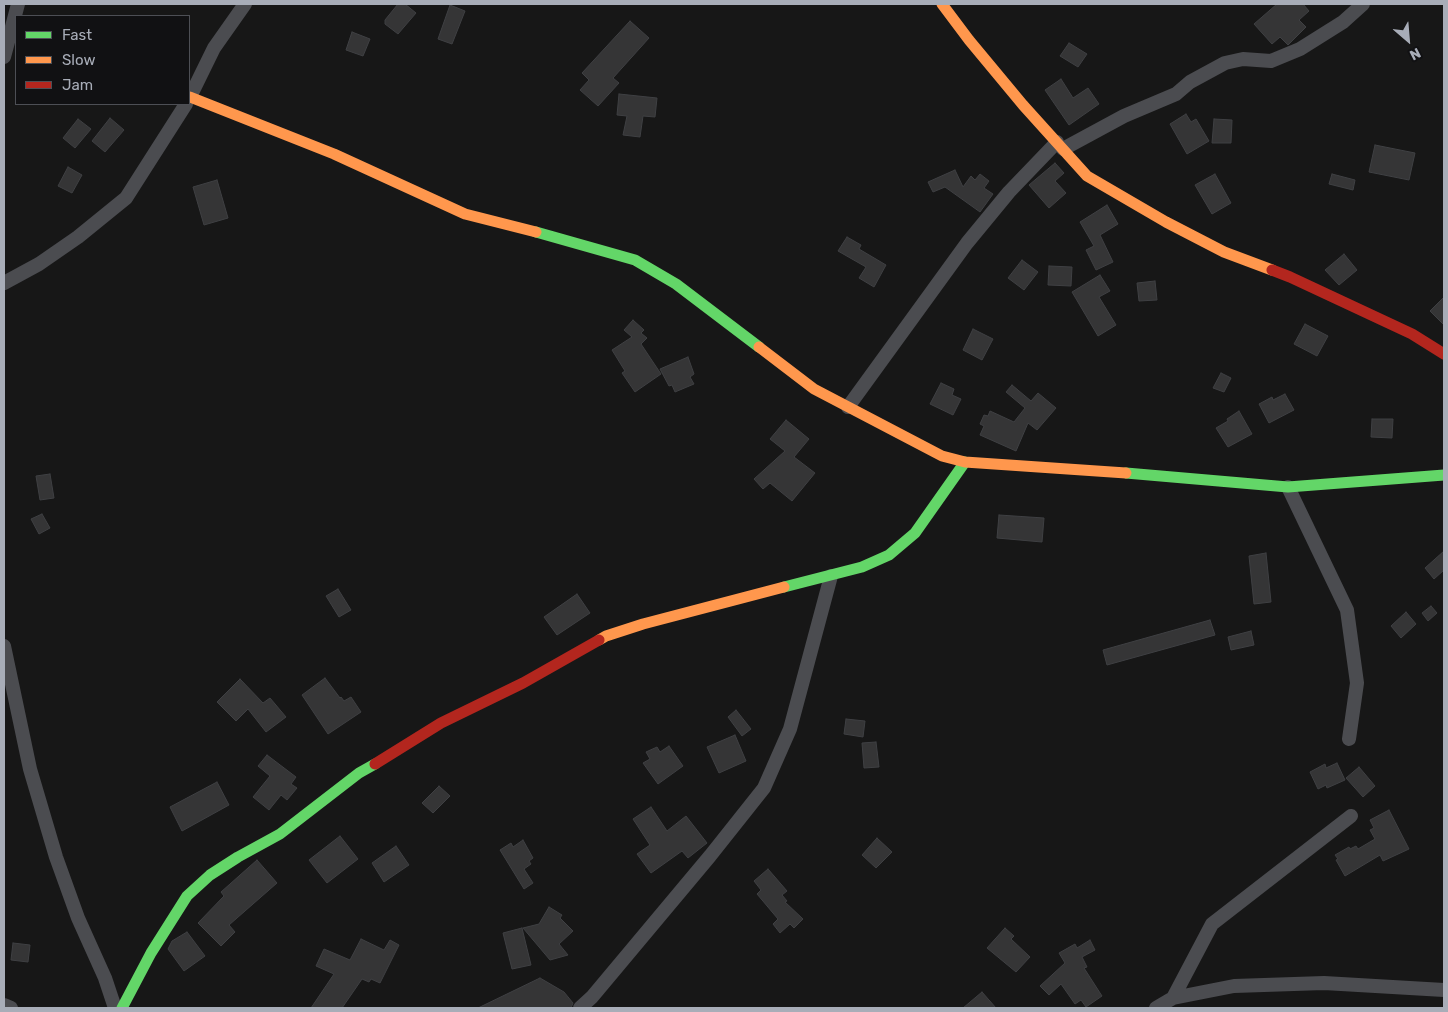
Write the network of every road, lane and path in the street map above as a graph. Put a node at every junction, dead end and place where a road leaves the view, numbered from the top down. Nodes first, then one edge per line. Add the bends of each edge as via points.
1 (245, 4) edge
2 (942, 4) edge
3 (1363, 4) edge
4 (15, 15) edge
5 (4, 57) edge
6 (190, 96) edge
7 (190, 101) edge
8 (185, 105) edge
9 (1060, 146) junction
10 (4, 283) edge
11 (1444, 354) edge
12 (848, 407) junction
13 (965, 462) junction
14 (1444, 475) edge
15 (1288, 487) junction
16 (830, 576) junction
17 (4, 646) edge
18 (1349, 739) dead end
19 (1350, 816) dead end
20 (1444, 990) edge
21 (1173, 998) junction
22 (4, 1005) edge
23 (11, 1008) edge
24 (115, 1008) edge
25 (122, 1008) edge
26 (580, 1008) edge
27 (1156, 1008) edge

1 - 6 street via 214,48
2 - 9 street
3 - 9 street via 1343,22 1300,49 1271,62 1244,59 1225,63 1190,82 1176,94
4 - 5 street
7 - 12 street via 334,154 465,214 635,260 676,284 814,389
8 - 10 street via 126,198 78,237
9 - 11 street via 1087,176 1166,222 1224,252 1290,277 1412,334
9 - 12 street via 1009,192 967,243
12 - 13 street via 942,456
13 - 15 street
13 - 16 street via 915,533 889,555
14 - 15 street
15 - 18 street via 1347,610 1357,684
16 - 25 street via 606,636 523,683 441,723 359,773 280,834 210,875 187,896 151,953
16 - 26 street via 790,729 764,788
17 - 24 street via 30,769 56,858
19 - 21 street via 1212,924
20 - 21 street via 1324,983 1234,986
21 - 27 street
22 - 23 street

